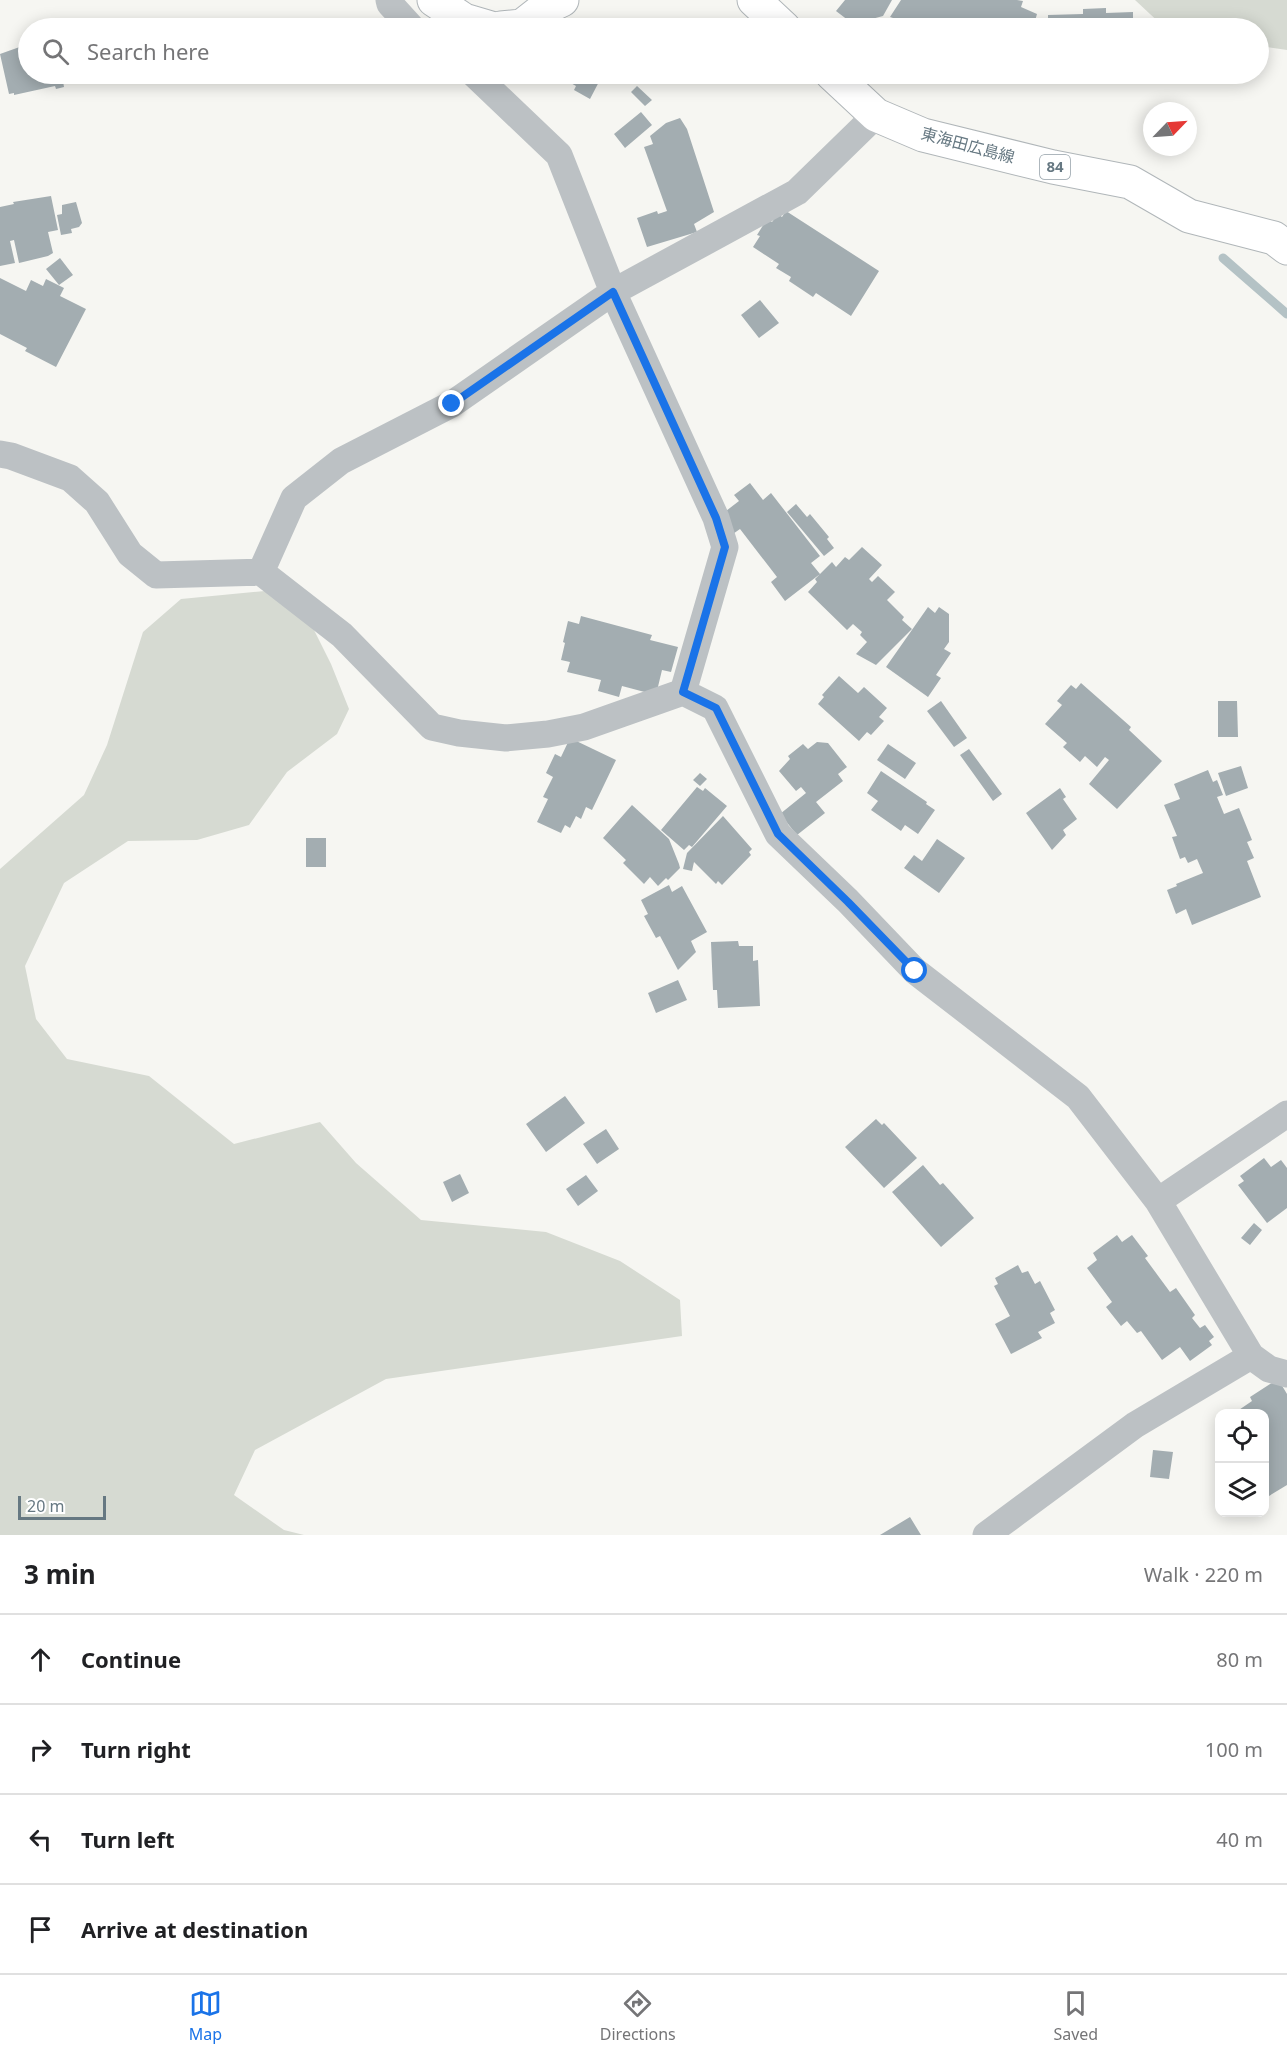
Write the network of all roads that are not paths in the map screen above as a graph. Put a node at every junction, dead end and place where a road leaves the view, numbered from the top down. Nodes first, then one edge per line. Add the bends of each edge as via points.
1 (389, 0) edge
2 (434, 0) edge
3 (562, 0) edge
4 (754, 0) edge
5 (403, 18) edge
6 (461, 18) edge
7 (532, 18) edge
8 (773, 18) edge
9 (484, 84) edge
10 (843, 84) edge
11 (876, 115) junction
12 (1287, 248) edge
13 (613, 292) junction
14 (0, 454) edge
15 (261, 572) junction
16 (683, 692) junction
17 (1287, 1114) edge
18 (1158, 1201) junction
19 (1251, 1356) junction
20 (1287, 1374) edge
21 (986, 1535) edge

1 - 5 street
2 - 6 main road
3 - 7 main road
4 - 8 main road
9 - 13 street via 559,155
10 - 11 main road, 東海田広島線 / 84
11 - 12 main road, 東海田広島線 / 84 via 924,135 1130,182 1189,216 1274,238
11 - 13 street via 797,192
13 - 15 street via 452,404 341,461 294,498
13 - 16 street via 716,518 725,547
14 - 15 street via 70,478 97,502 130,554 156,575
15 - 16 street via 342,635 432,728 506,738 548,734 584,727
16 - 18 street via 716,708 778,834 915,971 1078,1097
17 - 18 street
18 - 19 street
19 - 20 street via 1269,1369
19 - 21 street via 1135,1425

